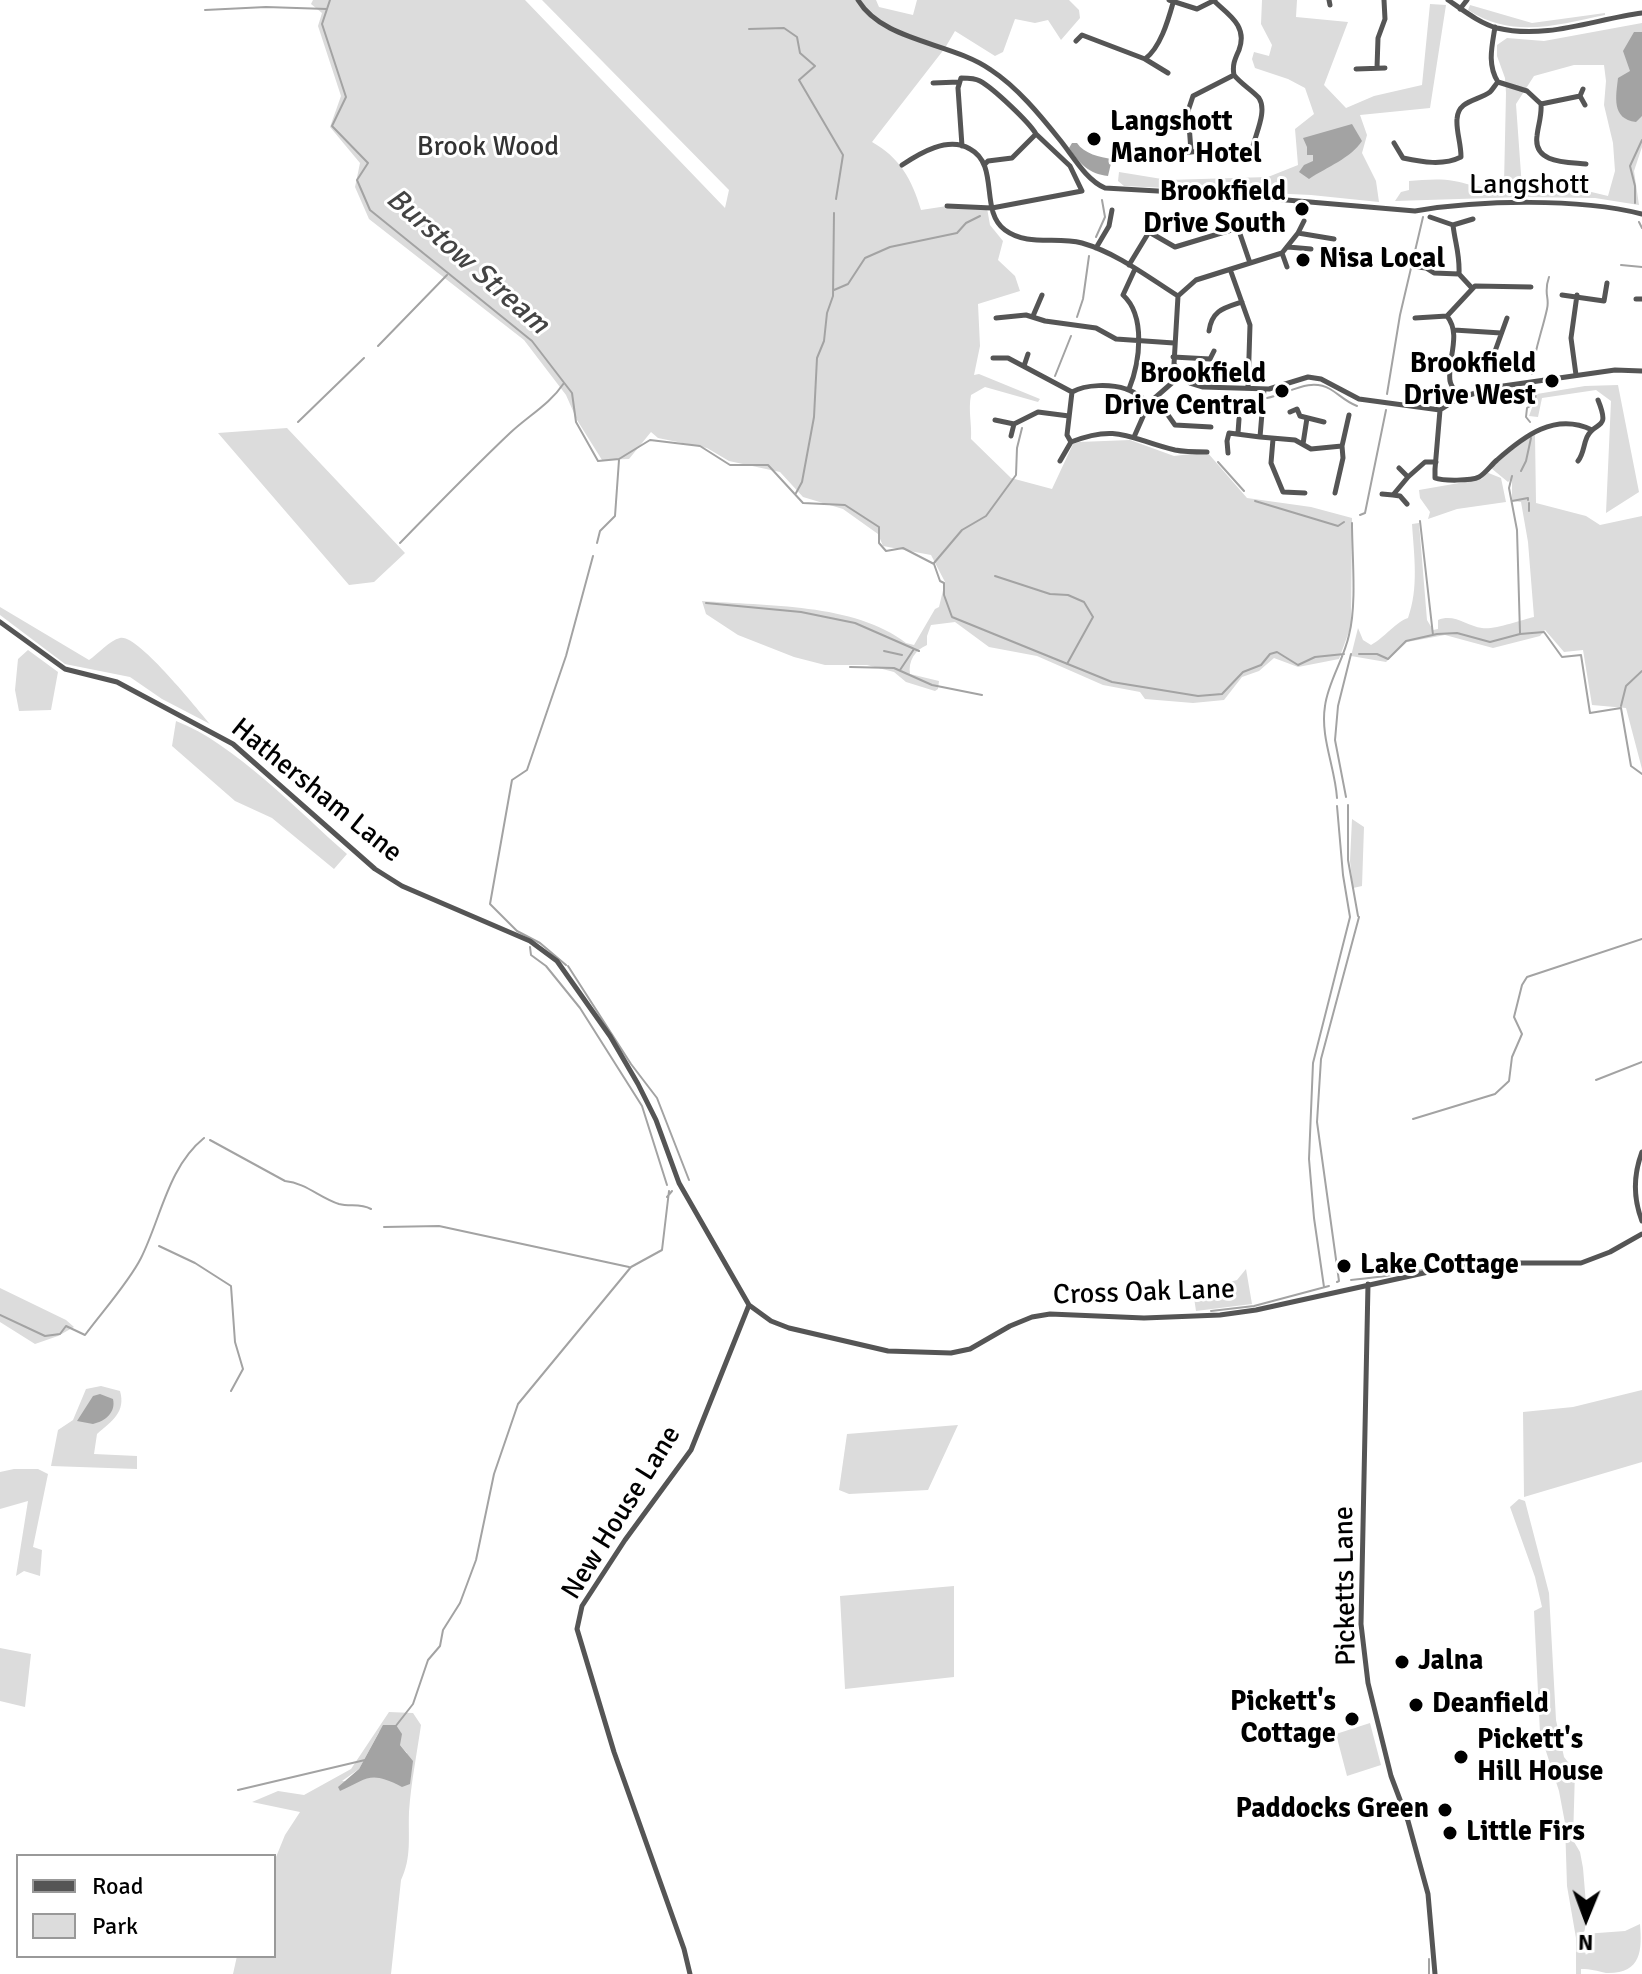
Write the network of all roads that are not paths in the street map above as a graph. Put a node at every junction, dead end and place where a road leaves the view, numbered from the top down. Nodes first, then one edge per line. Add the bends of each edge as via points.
1 (858, 0) edge
2 (1214, 0) edge
3 (1384, 0) edge
4 (1448, 0) edge
5 (1467, 0) edge
6 (1171, 1) edge
7 (1460, 9) junction
8 (1642, 13) edge
9 (1084, 26) dead end
10 (1495, 27) junction
11 (1082, 35) junction
12 (1076, 41) dead end
13 (1147, 58) junction
14 (1377, 68) junction
15 (1385, 68) dead end
16 (1356, 69) dead end
17 (1168, 73) dead end
18 (1234, 75) junction
19 (959, 82) junction
20 (1498, 82) junction
21 (933, 83) dead end
22 (1583, 89) dead end
23 (1580, 96) junction
24 (1541, 104) junction
25 (1585, 105) dead end
26 (1036, 134) junction
27 (1394, 143) dead end
28 (962, 146) junction
29 (1191, 151) junction
30 (1200, 151) dead end
31 (1241, 151) dead end
32 (1165, 155) dead end
33 (985, 164) junction
34 (1586, 164) dead end
35 (902, 165) dead end
36 (947, 206) dead end
37 (992, 208) junction
38 (1112, 210) dead end
39 (1642, 214) edge
40 (1430, 217) dead end
41 (1473, 219) dead end
42 (1304, 221) dead end
43 (1453, 225) junction
44 (1298, 233) junction
45 (1334, 239) dead end
46 (1288, 247) junction
47 (1096, 248) junction
48 (1311, 249) dead end
49 (1282, 253) junction
50 (1250, 263) junction
51 (1132, 267) junction
52 (1287, 267) dead end
53 (1418, 267) dead end
54 (1230, 269) junction
55 (1459, 274) junction
56 (1607, 283) dead end
57 (1471, 287) junction
58 (1531, 287) dead end
59 (1042, 295) dead end
60 (1562, 295) dead end
61 (1577, 295) junction
62 (1178, 296) junction
63 (1242, 302) junction
64 (1033, 316) junction
65 (1447, 316) junction
66 (996, 318) dead end
67 (1415, 318) dead end
68 (1507, 318) dead end
69 (1454, 330) junction
70 (1209, 331) dead end
71 (1501, 333) junction
72 (1137, 342) junction
73 (1174, 343) junction
74 (1214, 351) dead end
75 (1028, 354) dead end
76 (1173, 357) junction
77 (993, 358) dead end
78 (1485, 360) dead end
79 (1024, 366) junction
80 (1642, 371) edge
81 (1181, 375) junction
82 (1576, 375) junction
83 (1248, 388) junction
84 (1129, 389) junction
85 (1264, 389) junction
86 (1072, 392) junction
87 (1156, 398) junction
88 (1459, 398) junction
89 (1598, 400) dead end
90 (1149, 403) junction
91 (1440, 410) junction
92 (1290, 412) dead end
93 (1349, 415) dead end
94 (1069, 416) junction
95 (1307, 418) junction
96 (1239, 419) dead end
97 (995, 420) dead end
98 (1324, 422) dead end
99 (1014, 424) junction
100 (1211, 427) dead end
101 (1592, 430) junction
102 (1238, 433) junction
103 (1011, 436) dead end
104 (1134, 437) junction
105 (1260, 437) junction
106 (1273, 439) junction
107 (1071, 442) junction
108 (1303, 444) junction
109 (1342, 446) junction
110 (1207, 452) dead end
111 (1228, 453) dead end
112 (1060, 461) dead end
113 (1578, 461) dead end
114 (1436, 462) junction
115 (1271, 463) junction
116 (1264, 465) dead end
117 (1399, 468) dead end
118 (1408, 477) junction
119 (1305, 493) dead end
120 (1335, 493) dead end
121 (1382, 494) dead end
122 (1393, 495) junction
123 (1407, 504) dead end
124 (0, 622) edge
125 (1642, 1152) edge
126 (1642, 1221) edge
127 (1642, 1234) edge
128 (1368, 1284) junction
129 (749, 1305) junction
130 (690, 1974) edge
131 (1435, 1974) edge

1 - 39 street, Langshott via 876,21 975,59 1004,79 1101,187 1415,211 1587,203
2 - 6 street via 1197,9
2 - 18 street via 1238,24 1242,37
3 - 14 street
4 - 7 street
5 - 7 street
6 - 13 street via 1163,32
7 - 10 street
8 - 10 street via 1562,29
9 - 11 street
10 - 20 street via 1492,67
11 - 12 street
11 - 13 street
13 - 17 street
14 - 15 street
14 - 16 street
18 - 29 street via 1193,96 1188,111
18 - 31 street via 1263,109 1252,151
19 - 21 street
19 - 26 street via 967,77 981,81
19 - 28 street
20 - 24 street via 1527,91
20 - 27 street via 1458,112 1461,157 1422,162 1403,158
22 - 23 street
23 - 24 street
23 - 25 street
24 - 34 street via 1536,137 1542,153 1550,160
26 - 33 street via 1012,158
26 - 37 street via 1070,166 1082,191
28 - 33 street
28 - 35 street via 926,150
29 - 30 street
29 - 32 street
33 - 37 street
36 - 37 street
37 - 47 street via 1002,228 1017,237 1061,239
38 - 47 street
40 - 43 street
41 - 43 street
42 - 44 street
43 - 55 street via 1460,247
44 - 45 street
44 - 46 street
46 - 48 street
46 - 49 street
47 - 51 street
49 - 50 street
49 - 52 street
50 - 51 street via 1238,228 1175,247 1149,232
50 - 54 street
51 - 62 street
51 - 72 street via 1123,295 1138,317
53 - 55 street
54 - 62 street via 1196,280
54 - 63 street
55 - 57 street
56 - 61 street via 1604,301
57 - 58 street
57 - 65 street
59 - 64 street
60 - 61 street
61 - 82 street via 1571,338
62 - 73 street
63 - 70 street via 1216,311
63 - 83 street via 1250,325
64 - 66 street
64 - 72 street
65 - 67 street
65 - 69 street
68 - 71 street
69 - 71 street
69 - 88 street via 1450,382
71 - 78 street via 1494,354 1486,354
72 - 73 street
72 - 84 street
73 - 76 street
74 - 76 street via 1210,359
75 - 79 street
76 - 81 street
77 - 79 street
79 - 86 street
80 - 82 street
81 - 83 street via 1203,387
81 - 87 street
82 - 88 street
83 - 85 street
84 - 86 street via 1089,387
84 - 90 street
85 - 91 street via 1308,377 1376,403
85 - 105 street
86 - 94 street
87 - 90 street
87 - 100 street via 1175,425
88 - 91 street
89 - 101 street via 1603,415
90 - 104 street
91 - 114 street
92 - 95 street via 1297,409
93 - 109 street
94 - 99 street via 1038,412
94 - 107 street
95 - 98 street
95 - 108 street
96 - 102 street
97 - 99 street
99 - 103 street
101 - 113 street
101 - 114 street via 1571,423 1525,435 1479,477 1442,481 1435,478
102 - 105 street
102 - 111 street via 1227,436
104 - 107 street via 1106,433
104 - 110 street via 1177,451
105 - 106 street
106 - 108 street
106 - 115 street
107 - 112 street
108 - 109 street via 1311,449
109 - 120 street
114 - 118 street via 1425,462
115 - 116 street
115 - 119 street via 1283,492
117 - 118 street
118 - 122 street
121 - 122 street
122 - 123 street
124 - 129 street, Hathersham Lane via 65,669 117,682 233,744 375,869 402,886 530,941 557,961 638,1084 679,1183
125 - 126 street via 1635,1176
127 - 128 street, Cross Oak Lane via 1581,1263 1475,1264
128 - 129 street, Cross Oak Lane via 1220,1315 1050,1314 951,1353 888,1351 836,1340 780,1324
128 - 131 street, Picketts Lane via 1361,1624 1391,1776 1428,1894
129 - 130 street, New House Lane via 691,1450 582,1606 577,1629

